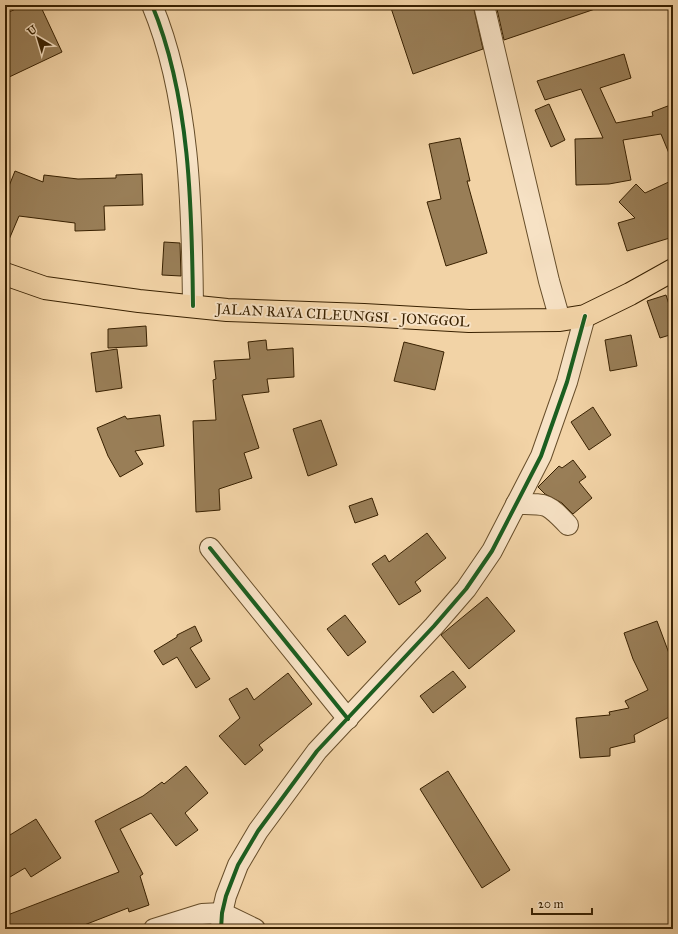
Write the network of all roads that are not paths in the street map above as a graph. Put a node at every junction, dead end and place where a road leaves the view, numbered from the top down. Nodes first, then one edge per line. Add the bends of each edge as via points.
1 (152, 5) edge
2 (484, 5) edge
3 (673, 270) edge
4 (5, 274) edge
5 (194, 306) junction
6 (585, 316) junction
7 (560, 320) junction
8 (516, 504) junction
9 (568, 525) dead end
10 (210, 548) dead end
11 (348, 719) junction
12 (221, 921) edge
13 (154, 929) edge
14 (255, 929) edge

1 - 5 street via 174,68 184,138 192,218
2 - 7 street
3 - 6 main road, JALAN RAYA CILEUNGSI - JONGGOL
4 - 5 main road, JALAN RAYA CILEUNGSI - JONGGOL via 45,288 139,302
5 - 7 main road, JALAN RAYA CILEUNGSI - JONGGOL via 227,310 469,321
6 - 7 main road, JALAN RAYA CILEUNGSI - JONGGOL
6 - 8 street via 541,456
8 - 9 street via 544,504
8 - 11 street via 492,551 466,589
10 - 11 street
11 - 12 street via 317,751 258,831 238,865 226,896
12 - 13 street via 202,914
12 - 14 street

